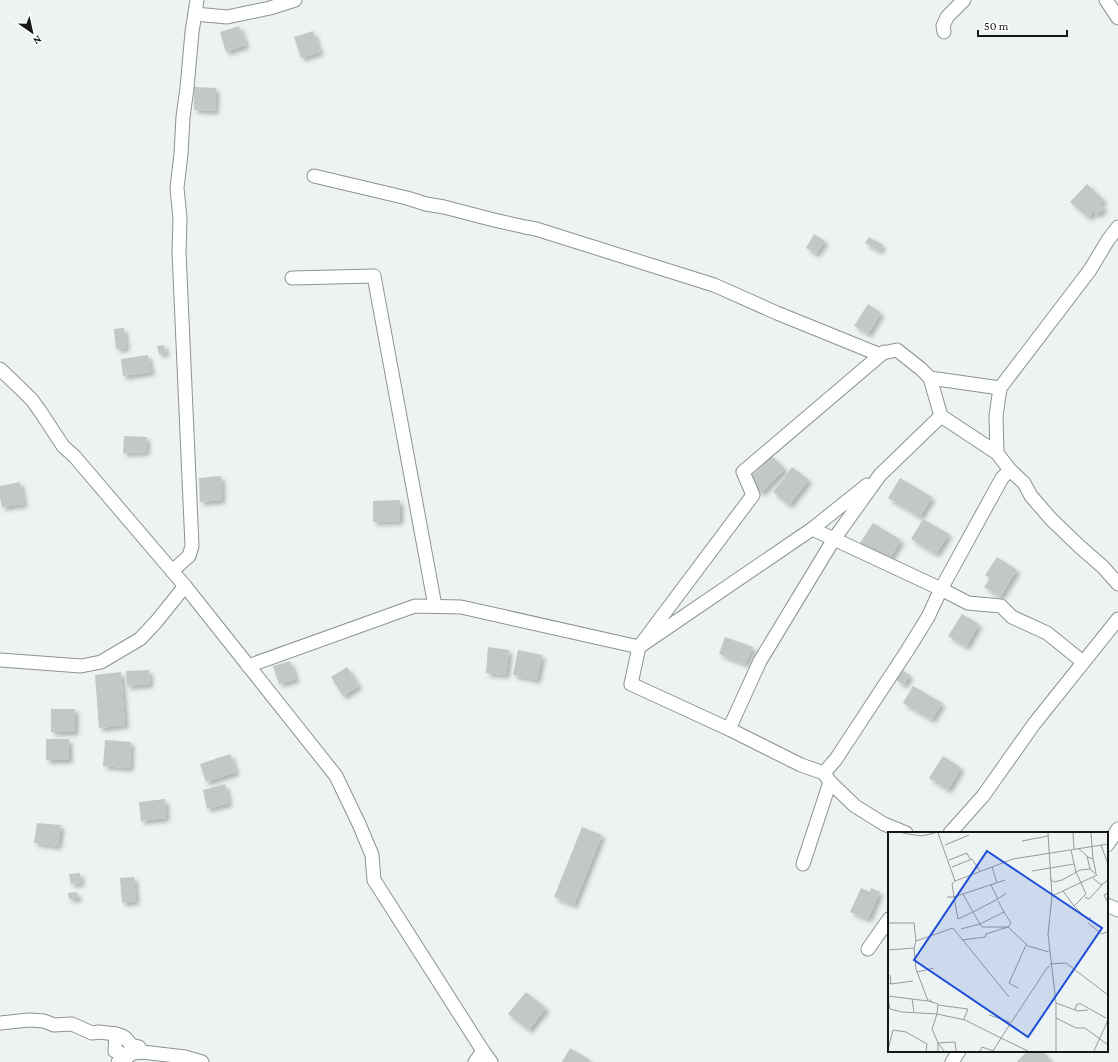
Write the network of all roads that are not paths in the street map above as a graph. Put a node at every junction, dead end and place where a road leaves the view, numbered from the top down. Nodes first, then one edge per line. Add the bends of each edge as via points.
1 (197, 0) edge
2 (295, 0) edge
3 (964, 0) edge
4 (1106, 0) edge
5 (195, 14) junction
6 (1118, 18) edge
7 (944, 32) dead end
8 (314, 176) dead end
9 (1118, 227) edge
10 (292, 278) dead end
11 (884, 352) junction
12 (0, 369) edge
13 (930, 378) junction
14 (1000, 388) junction
15 (941, 416) junction
16 (997, 453) junction
17 (1010, 470) junction
18 (880, 475) junction
19 (812, 529) junction
20 (834, 539) junction
21 (172, 571) junction
22 (1118, 584) edge
23 (184, 586) junction
24 (941, 589) junction
25 (435, 606) junction
26 (1118, 619) edge
27 (639, 646) junction
28 (0, 660) edge
29 (1083, 662) junction
30 (248, 666) junction
31 (729, 729) junction
32 (827, 778) junction
33 (1118, 829) edge
34 (904, 832) edge
35 (951, 832) edge
36 (1108, 844) edge
37 (803, 864) dead end
38 (1108, 905) edge
39 (1118, 910) edge
40 (888, 920) edge
41 (868, 949) dead end
42 (0, 1023) edge
43 (116, 1034) junction
44 (482, 1051) junction
45 (142, 1052) junction
46 (958, 1052) edge
47 (123, 1059) edge
48 (202, 1062) edge
49 (475, 1062) edge
50 (491, 1062) edge
51 (952, 1062) edge

1 - 5 street
2 - 5 street via 227,17
3 - 7 street via 947,17 943,26
4 - 6 street
5 - 21 street via 177,188 192,546 190,556
8 - 11 street via 536,229 714,285 839,339 878,354
9 - 14 street via 1090,270
10 - 25 street via 374,276
11 - 13 street via 897,350
11 - 27 street via 744,472 753,494
12 - 21 street via 32,400 62,446 75,457
13 - 14 street
13 - 15 street
14 - 16 street via 996,416
15 - 16 street
15 - 18 street
16 - 17 street
17 - 22 street via 1024,483 1031,496 1051,519
17 - 24 street via 1002,478
18 - 19 street
18 - 20 street
19 - 20 street
19 - 27 street
20 - 24 street
20 - 31 street via 760,661
21 - 23 street
23 - 28 street via 140,639 101,662 81,666
23 - 30 street
24 - 29 street via 968,603 1001,606 1012,617 1047,633
24 - 32 street via 928,617 836,759
25 - 27 street via 461,607
25 - 30 street via 415,606
26 - 29 street
27 - 31 street via 631,684
29 - 35 street via 1034,724 983,796
30 - 44 street via 336,776 372,855 374,880
31 - 32 street
32 - 34 street via 855,806 884,824
32 - 37 street
33 - 36 street
38 - 39 street
40 - 41 street
42 - 43 street via 19,1020 44,1021 54,1025 72,1024 92,1033
43 - 45 street via 125,1037 131,1045 139,1047
43 - 47 street via 115,1051
44 - 49 street
44 - 50 street
45 - 47 street
45 - 48 street via 185,1056
46 - 51 street

